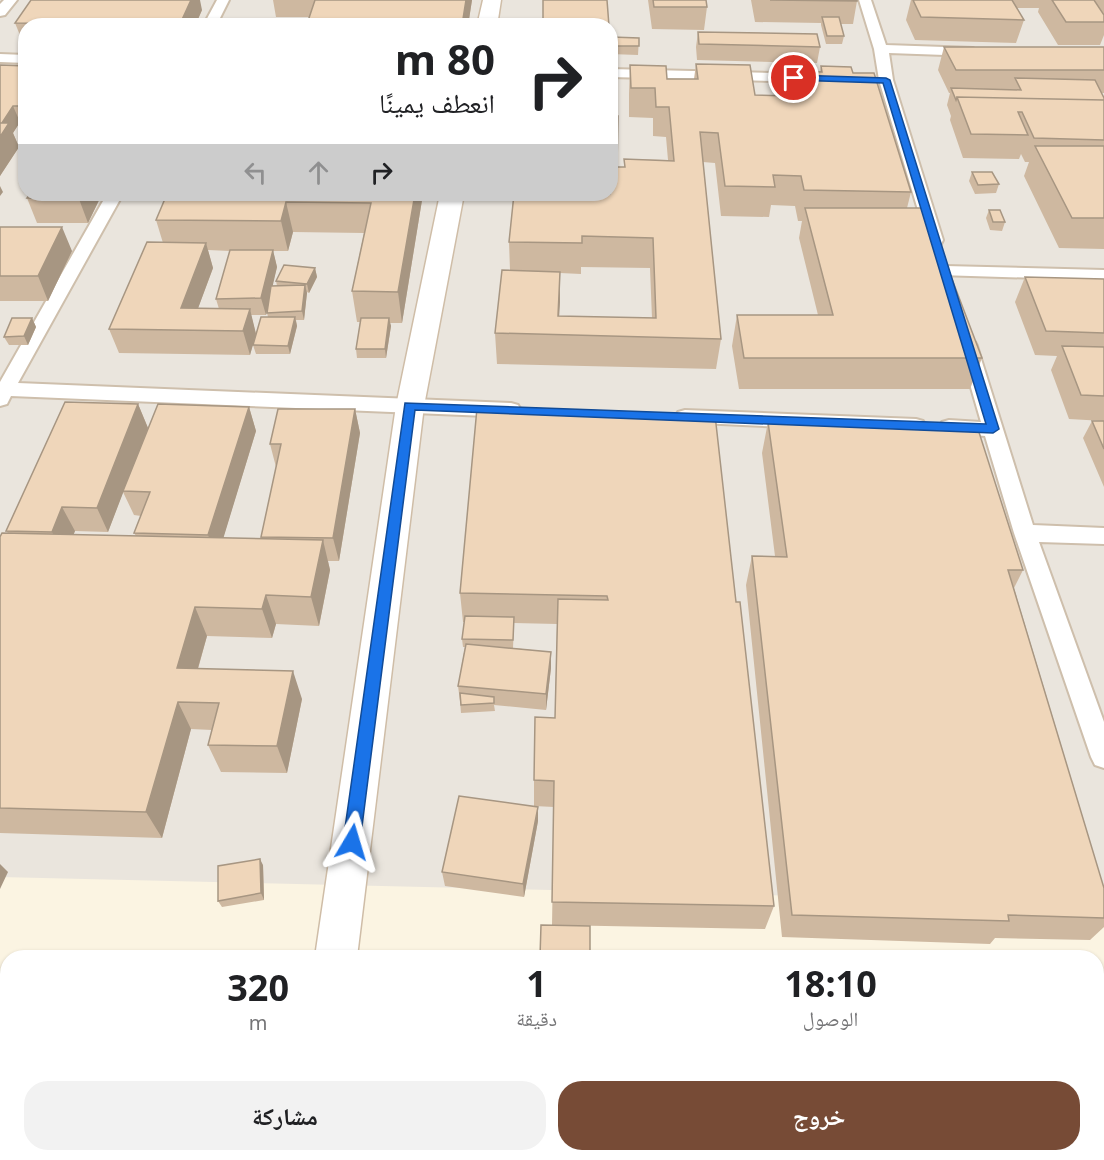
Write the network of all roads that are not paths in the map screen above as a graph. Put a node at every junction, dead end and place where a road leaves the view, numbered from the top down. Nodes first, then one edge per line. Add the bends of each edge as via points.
1 (11, 0) edge
2 (223, 0) edge
3 (492, 0) edge
4 (865, 0) edge
5 (0, 12) edge
6 (213, 18) edge
7 (489, 18) edge
8 (881, 49) junction
9 (987, 52) edge
10 (0, 58) edge
11 (18, 59) edge
12 (618, 73) edge
13 (826, 79) edge
14 (111, 201) edge
15 (451, 201) edge
16 (945, 271) junction
17 (1104, 275) edge
18 (952, 293) edge
19 (962, 327) edge
20 (2, 392) edge
21 (410, 406) junction
22 (529, 410) edge
23 (672, 416) edge
24 (993, 429) junction
25 (1025, 532) junction
26 (1104, 536) edge
27 (1104, 757) edge
28 (337, 950) edge

1 - 5 lane
2 - 6 lane
3 - 7 street
4 - 8 lane
8 - 9 lane
8 - 16 lane via 880,80
10 - 11 lane
12 - 13 lane
14 - 20 lane
15 - 21 street
16 - 17 lane
16 - 18 lane
19 - 24 lane
20 - 21 lane
21 - 22 lane
21 - 28 street
23 - 24 lane
24 - 25 lane
25 - 26 lane
25 - 27 lane

